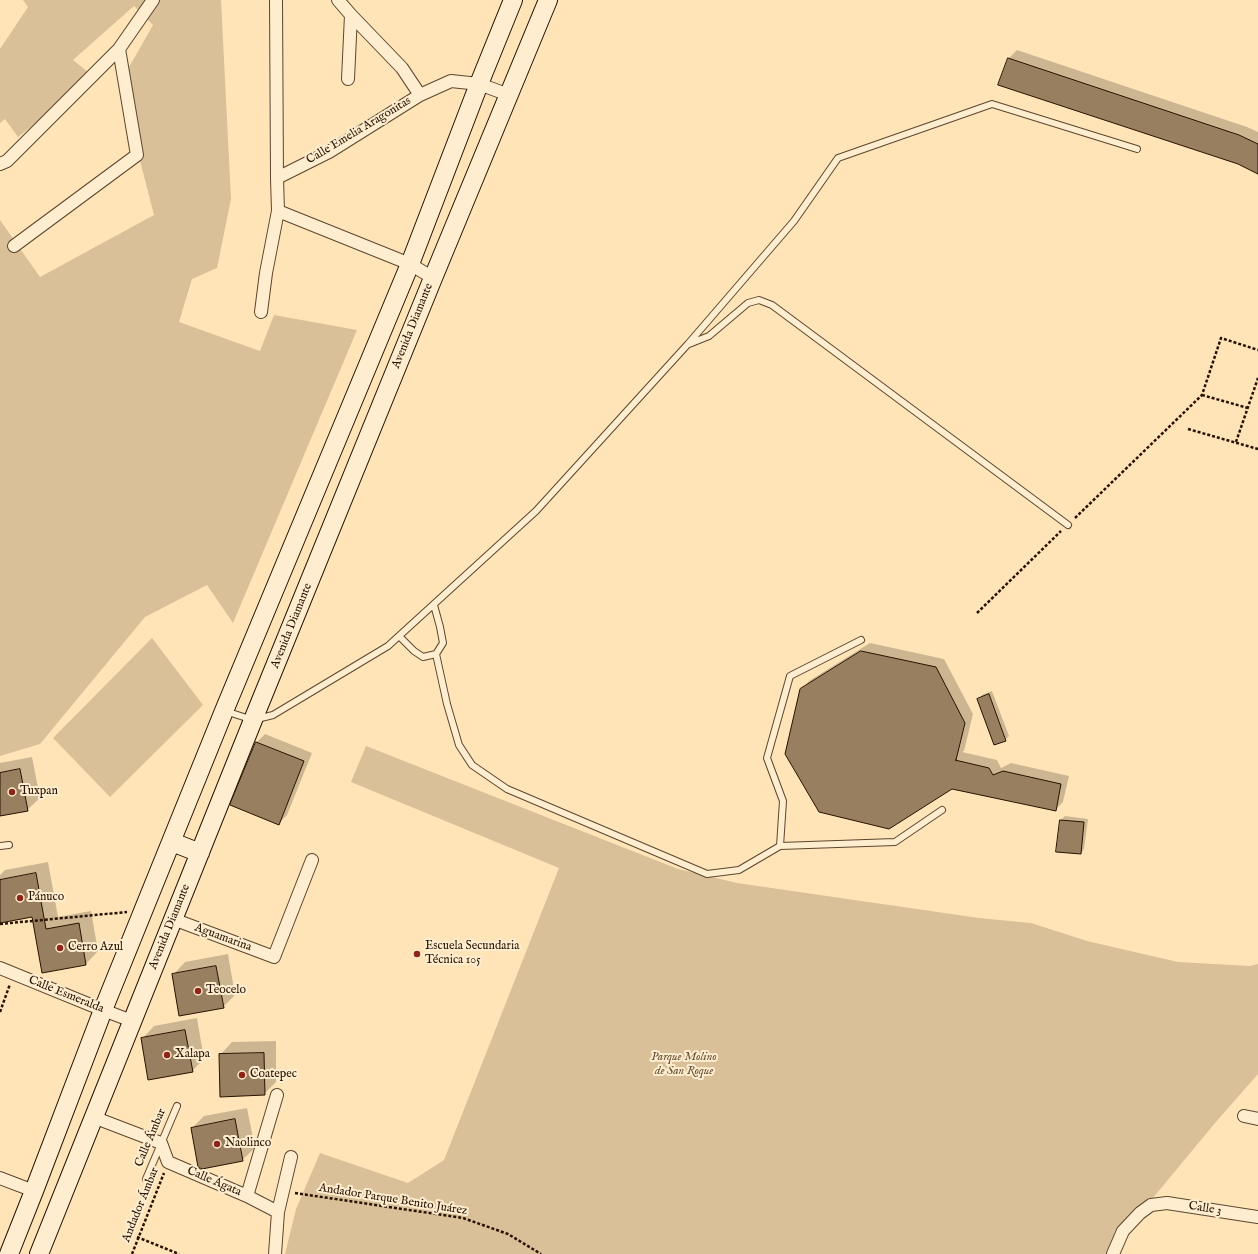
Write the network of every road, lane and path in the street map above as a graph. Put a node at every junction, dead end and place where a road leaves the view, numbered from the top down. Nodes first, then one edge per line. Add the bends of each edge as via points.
1 (153, 0) edge
2 (276, 0) edge
3 (338, 0) edge
4 (513, 0) edge
5 (548, 0) edge
6 (351, 15) junction
7 (119, 49) junction
8 (348, 79) dead end
9 (479, 84) junction
10 (420, 95) junction
11 (508, 95) junction
12 (1137, 149) dead end
13 (0, 164) edge
14 (277, 178) junction
15 (278, 211) junction
16 (14, 246) dead end
17 (410, 264) junction
18 (433, 278) junction
19 (261, 312) dead end
20 (688, 344) junction
21 (1258, 350) edge
22 (1258, 378) edge
23 (1256, 388) edge
24 (1202, 395) junction
25 (1248, 408) junction
26 (1188, 429) dead end
27 (1236, 442) junction
28 (1258, 449) edge
29 (1068, 525) junction
30 (434, 605) junction
31 (977, 613) dead end
32 (399, 636) junction
33 (861, 640) dead end
34 (436, 654) junction
35 (224, 711) junction
36 (254, 720) junction
37 (942, 810) dead end
38 (172, 842) junction
39 (9, 844) dead end
40 (0, 846) edge
41 (780, 846) junction
42 (200, 853) junction
43 (312, 860) dead end
44 (144, 911) junction
45 (173, 920) junction
46 (0, 924) edge
47 (0, 968) edge
48 (13, 974) junction
49 (103, 1010) junction
50 (0, 1012) edge
51 (132, 1021) junction
52 (277, 1094) dead end
53 (176, 1106) dead end
54 (1244, 1116) dead end
55 (93, 1117) junction
56 (1258, 1119) edge
57 (161, 1144) junction
58 (290, 1157) dead end
59 (168, 1162) junction
60 (0, 1178) edge
61 (146, 1179) dead end
62 (34, 1192) junction
63 (283, 1192) junction
64 (247, 1196) junction
65 (278, 1212) junction
66 (1258, 1217) edge
67 (138, 1237) junction
68 (9, 1254) edge
69 (39, 1254) edge
70 (132, 1254) edge
71 (178, 1254) edge
72 (275, 1254) edge
73 (541, 1254) edge
74 (1113, 1254) edge

1 - 7 street
2 - 14 street
3 - 6 street
4 - 9 main road
5 - 11 main road, Avenida Diamante
6 - 8 street
6 - 10 street via 402,68
7 - 13 street via 7,161
7 - 16 street via 136,155
9 - 10 street, Calle Emelia Aragonitas via 451,81
9 - 11 street, Calle Emelia Aragonitas
9 - 17 main road
10 - 14 street, Calle Emelia Aragonitas via 329,152
11 - 18 main road, Avenida Diamante
12 - 20 lane via 992,104 838,158 794,221
14 - 15 street
15 - 17 street
15 - 19 street
17 - 18 street
17 - 35 main road
18 - 36 main road, Avenida Diamante
20 - 29 lane via 709,336 748,303 759,300 772,305
20 - 30 lane via 536,512
21 - 24 path via 1221,338
22 - 23 path
23 - 25 path
24 - 25 path
24 - 29 path
25 - 27 path
26 - 27 path
27 - 28 path
29 - 31 path
30 - 32 lane
30 - 34 lane via 442,643
32 - 34 lane via 423,657
32 - 36 lane via 388,646 272,715
33 - 41 lane via 790,676 767,758 783,801
34 - 41 lane via 446,704 459,745 472,765 507,789 707,874 739,870
35 - 36 lane
35 - 38 main road
36 - 42 main road, Avenida Diamante
37 - 41 lane via 895,842
38 - 42 main road
38 - 44 main road
39 - 40 lane
42 - 45 main road, Avenida Diamante
43 - 45 street, Aguamarina via 274,956
44 - 46 path
44 - 49 main road
45 - 51 main road, Avenida Diamante
47 - 48 street, Calle Esmeralda
48 - 49 street, Calle Esmeralda
48 - 50 path
49 - 51 street, Calle Esmeralda
49 - 62 main road
51 - 55 main road, Avenida Diamante
52 - 64 street
53 - 57 lane, Calle Ámbar
54 - 56 street
55 - 57 street
55 - 69 main road, Avenida Diamante
57 - 59 street
57 - 61 lane, Calle Ámbar
58 - 63 street
59 - 64 street, Calle Ágata
59 - 67 path, Andador Ámbar
60 - 62 street
62 - 68 main road
63 - 65 street
63 - 73 path, Andador Parque Benito Juárez via 463,1218 508,1234
64 - 65 street, Calle Ágata
65 - 72 street
66 - 74 street, Calle 3 via 1167,1203 1151,1204 1123,1232
67 - 70 path, Andador Ámbar
67 - 71 path

